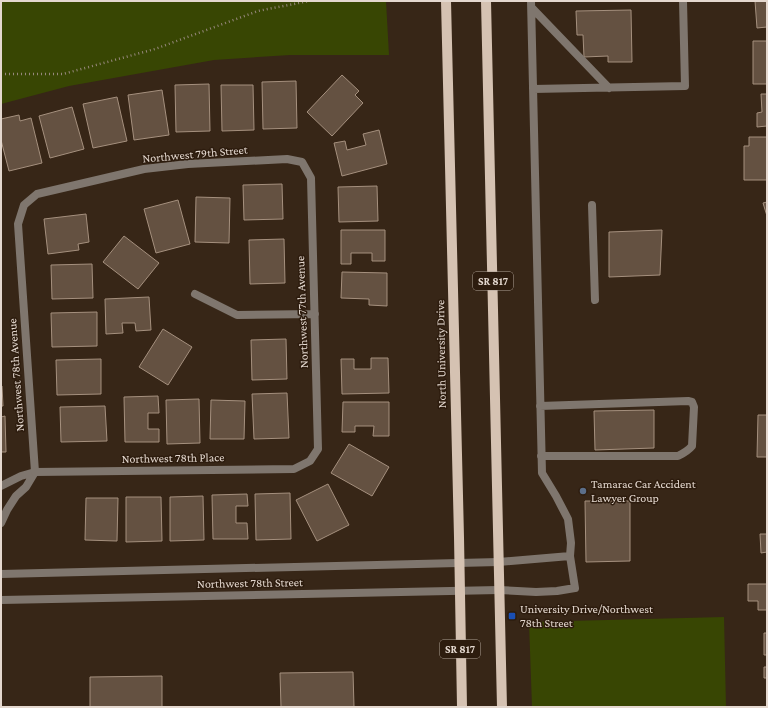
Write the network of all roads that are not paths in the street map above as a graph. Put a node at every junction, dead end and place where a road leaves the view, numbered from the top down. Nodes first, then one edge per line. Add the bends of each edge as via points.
1 (446, 1) edge
2 (486, 1) edge
3 (683, 1) edge
4 (531, 5) edge
5 (609, 88) junction
6 (533, 89) junction
7 (302, 162) joint
8 (24, 205) joint
9 (592, 205) dead end
10 (195, 294) dead end
11 (595, 300) dead end
12 (314, 314) junction
13 (540, 406) junction
14 (541, 456) junction
15 (310, 461) joint
16 (35, 472) junction
17 (1, 486) edge
18 (1, 523) edge
19 (570, 556) junction
20 (459, 562) junction
21 (499, 562) junction
22 (1, 574) edge
23 (499, 590) junction
24 (459, 591) junction
25 (1, 600) edge
26 (462, 707) edge
27 (502, 707) edge

1 - 20 main road, North University Drive / SR 817
2 - 21 main road, SR 817
3 - 5 street via 685,86
4 - 5 street
4 - 6 street
5 - 6 street
6 - 13 street
7 - 8 street, Northwest 79th Street via 287,159 144,169 37,194
7 - 12 street, Northwest 77th Avenue via 311,178
8 - 16 street, Northwest 78th Avenue via 18,224
9 - 11 street
10 - 12 street via 237,315
12 - 15 street, Northwest 77th Avenue via 318,448
13 - 14 street
13 - 14 street via 688,401 692,402 694,407 692,446 678,456
14 - 19 street via 542,473 568,519
15 - 16 street, Northwest 78th Place via 294,468
16 - 17 street, Northwest 78th Place
16 - 18 street via 26,487 16,496
19 - 21 street, Northwest 78th Street
19 - 23 street, Northwest 78th Street via 575,588 543,592
20 - 21 street, Northwest 78th Street
20 - 22 street, Northwest 78th Street
20 - 24 main road, North University Drive / SR 817
21 - 23 main road, SR 817
23 - 24 street, Northwest 78th Street
23 - 27 main road, SR 817
24 - 25 street, Northwest 78th Street
24 - 26 main road, North University Drive / SR 817

